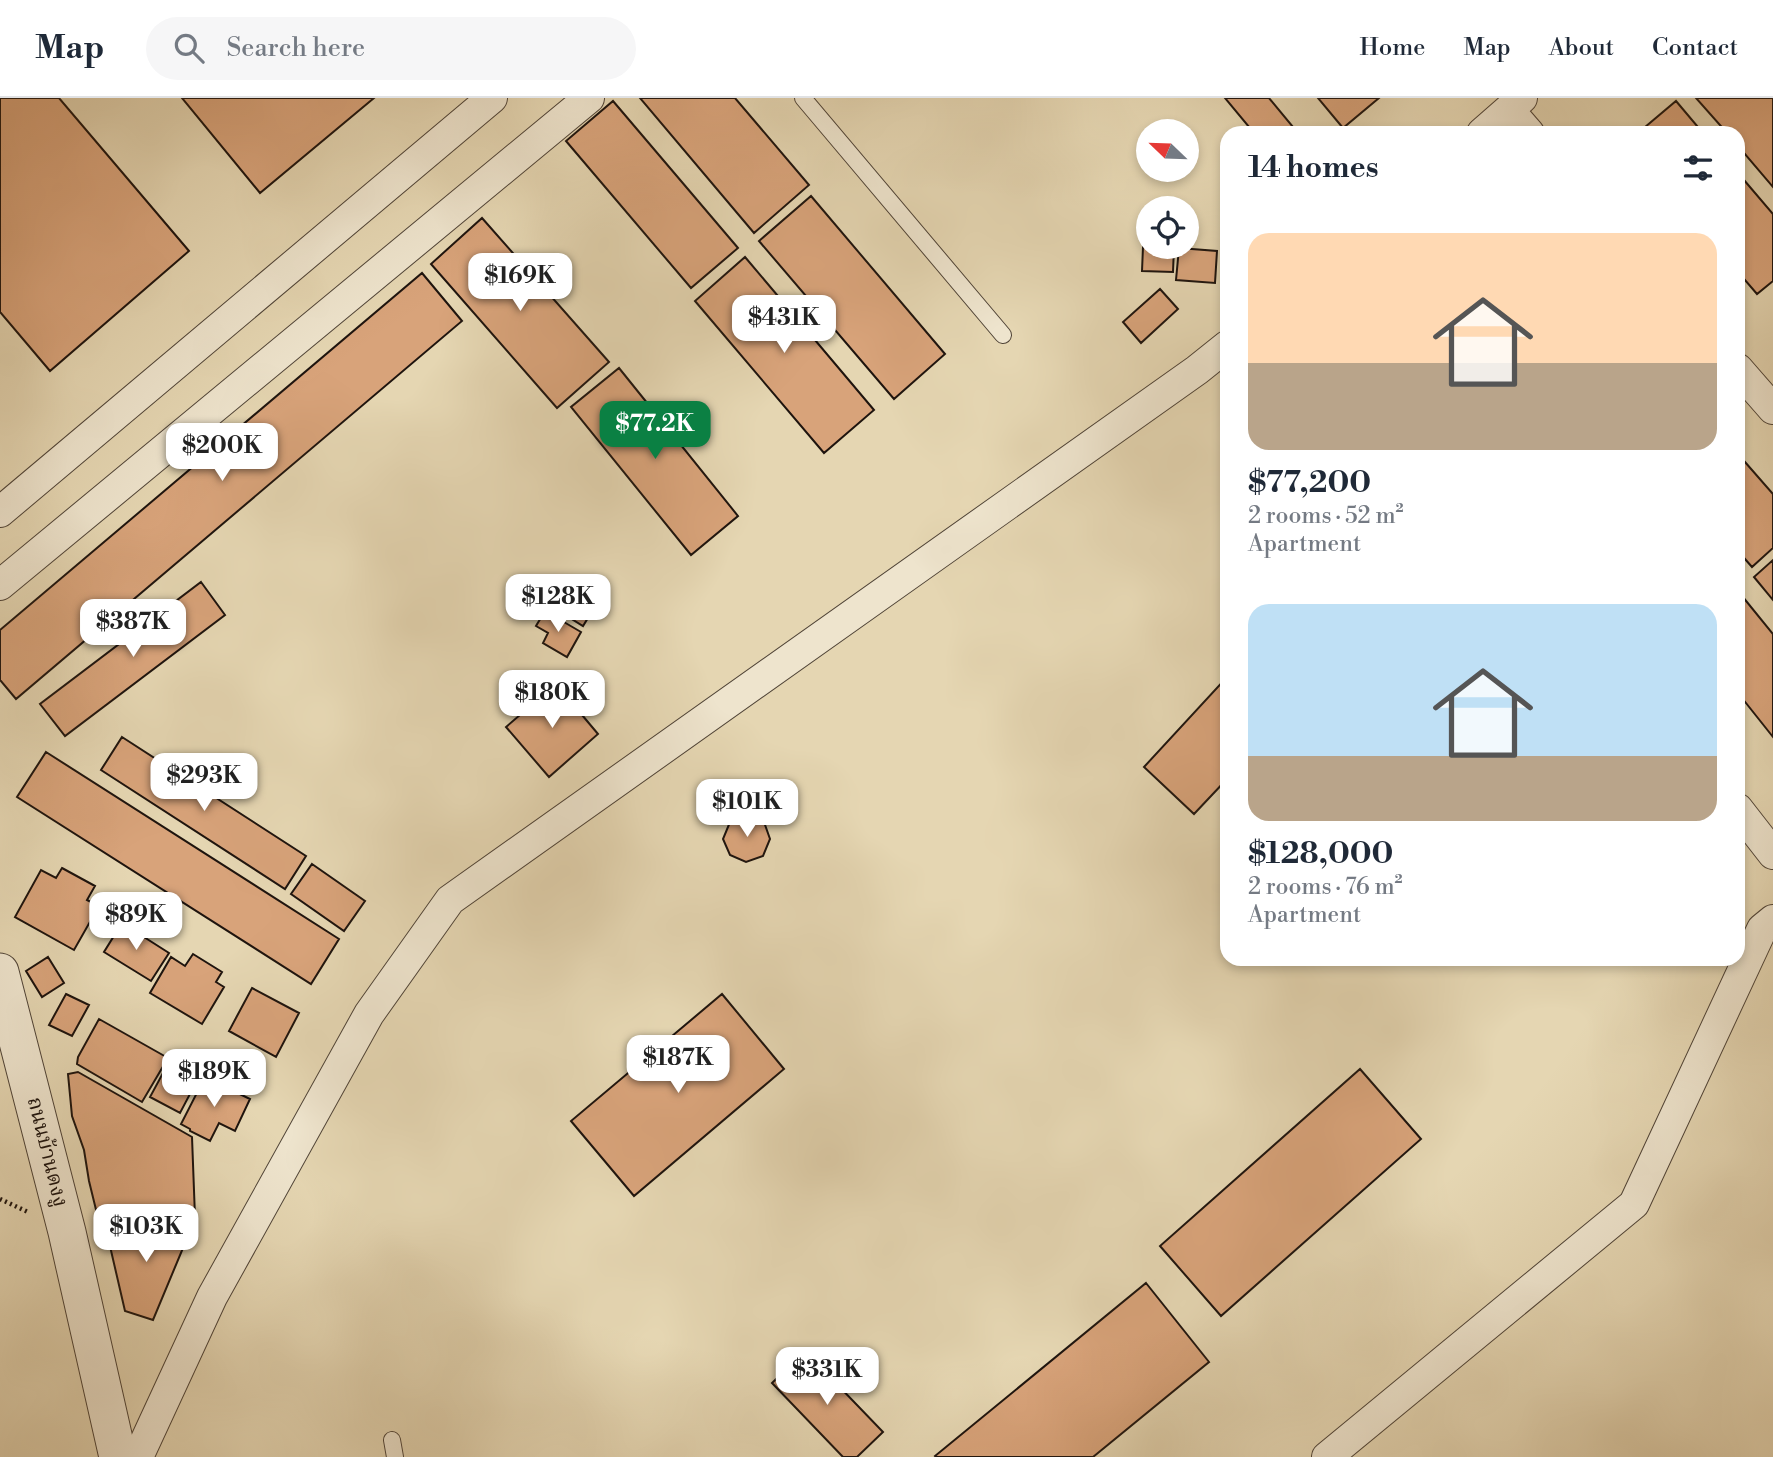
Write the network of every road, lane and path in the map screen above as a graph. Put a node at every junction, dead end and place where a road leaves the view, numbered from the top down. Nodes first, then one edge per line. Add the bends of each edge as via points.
1 (492, 98) edge
2 (589, 98) edge
3 (803, 98) edge
4 (1516, 104) edge
5 (1490, 126) edge
6 (1527, 126) edge
7 (1003, 335) dead end
8 (1220, 352) edge
9 (1745, 377) edge
10 (1773, 409) edge
11 (0, 512) edge
12 (0, 585) edge
13 (1745, 818) edge
14 (1773, 854) edge
15 (1773, 920) edge
16 (1745, 966) edge
17 (1745, 966) edge
18 (0, 972) edge
19 (392, 1440) dead end
20 (118, 1457) edge
21 (138, 1457) edge
22 (395, 1457) edge
23 (1326, 1457) edge

1 - 11 street
2 - 12 street
3 - 7 lane
4 - 5 street
4 - 6 street
8 - 21 street via 450,900 369,1014 212,1297
9 - 10 street
13 - 14 street
15 - 17 street via 1762,929
16 - 23 street via 1634,1204
18 - 20 street, ถนนบ้านดงงู via 67,1232
19 - 22 lane

